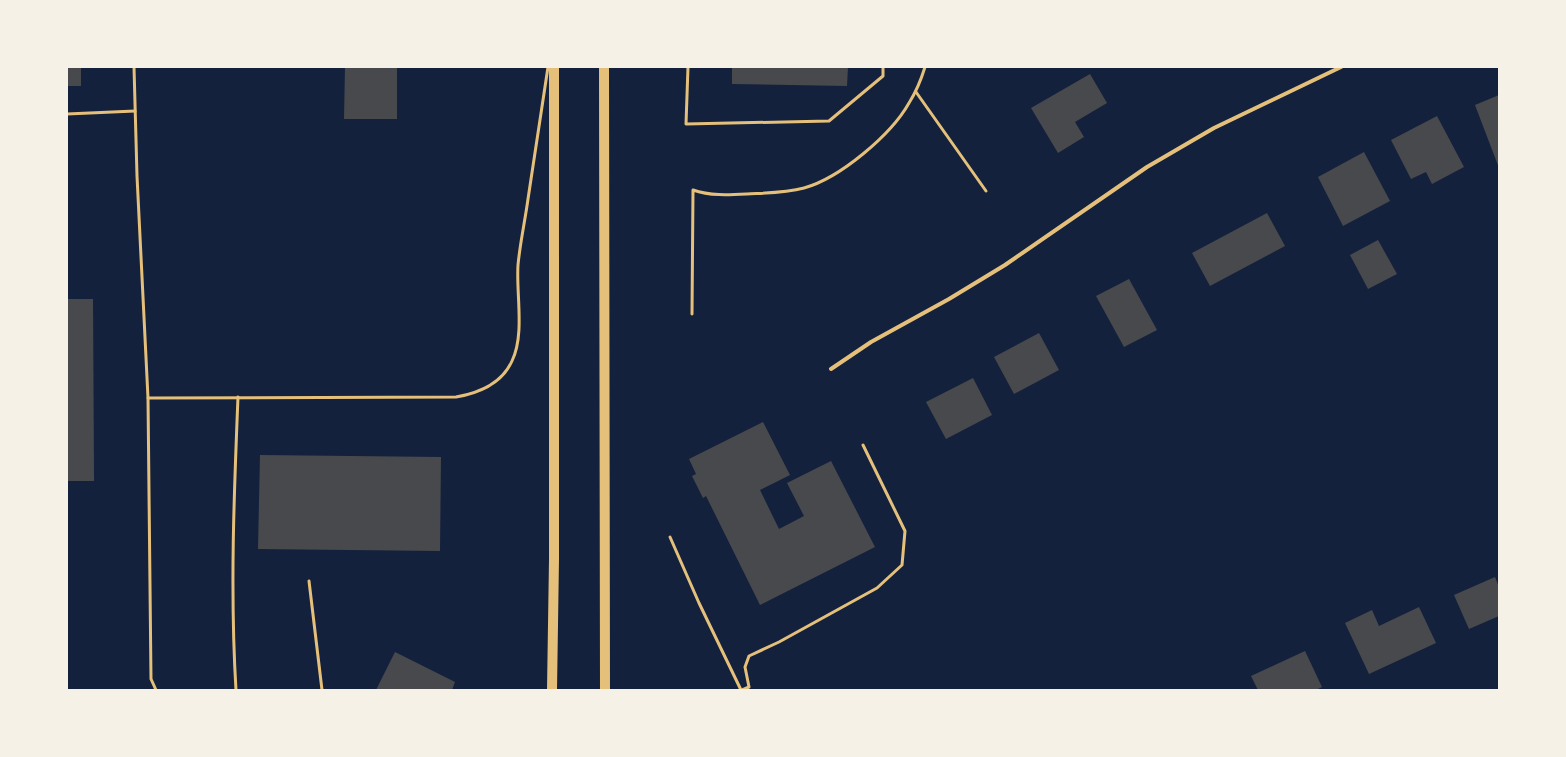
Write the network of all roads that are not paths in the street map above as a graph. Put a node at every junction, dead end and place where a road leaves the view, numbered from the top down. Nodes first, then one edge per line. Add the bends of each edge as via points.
1 (134, 67) edge
2 (548, 67) edge
3 (554, 67) edge
4 (604, 67) edge
5 (688, 67) edge
6 (883, 67) edge
7 (925, 67) edge
8 (1341, 67) edge
9 (916, 92) junction
10 (135, 111) junction
11 (67, 114) edge
12 (986, 191) dead end
13 (692, 314) dead end
14 (831, 369) dead end
15 (238, 397) junction
16 (148, 398) junction
17 (863, 445) dead end
18 (670, 537) dead end
19 (309, 581) dead end
20 (156, 690) edge
21 (236, 690) edge
22 (322, 690) edge
23 (552, 690) edge
24 (605, 690) edge
25 (741, 690) edge

1 - 10 lane
2 - 15 lane via 518,265 518,336 512,362 504,373 494,383 469,395 365,398
3 - 23 main road
4 - 24 main road
5 - 6 lane via 686,124 830,121 882,76
7 - 9 lane
8 - 14 street via 1214,128 1147,167 1005,265 871,342
9 - 12 lane
9 - 13 lane via 891,128 845,169 824,180 805,188 784,192 723,195 703,194 693,190
10 - 11 lane
10 - 16 lane
15 - 16 lane
15 - 21 lane via 234,500
16 - 20 lane via 151,679
17 - 25 lane via 905,531 902,565 877,588 749,656 746,667 749,687
18 - 25 lane
19 - 22 lane

